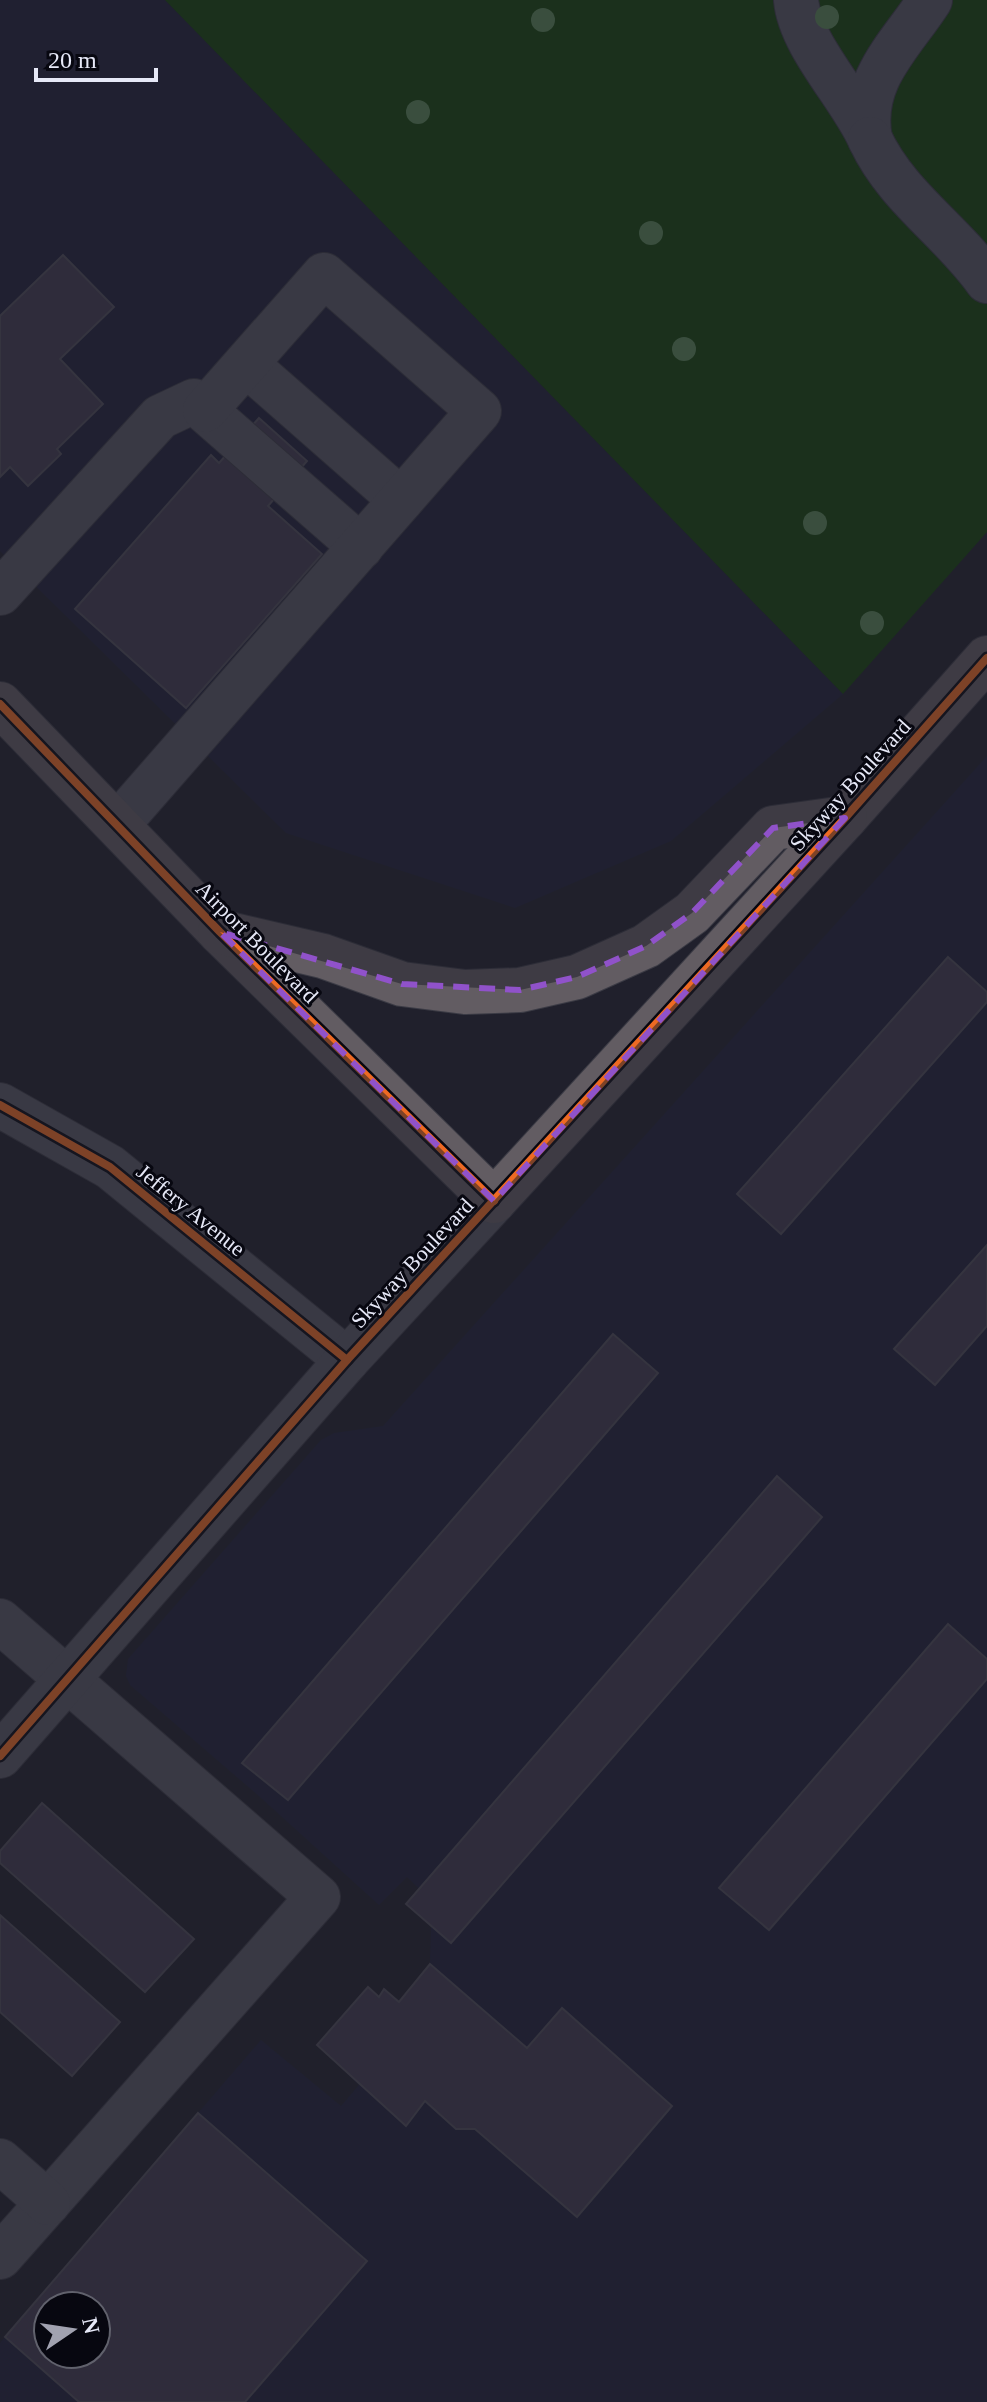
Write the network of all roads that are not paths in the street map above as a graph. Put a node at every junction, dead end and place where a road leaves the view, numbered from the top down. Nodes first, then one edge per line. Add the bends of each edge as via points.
1 (796, 0) edge
2 (930, 0) edge
3 (870, 139) junction
4 (987, 281) edge
5 (246, 364) junction
6 (205, 410) junction
7 (401, 500) junction
8 (361, 547) junction
9 (0, 593) edge
10 (987, 658) edge
11 (0, 704) edge
12 (845, 818) junction
13 (118, 824) junction
14 (220, 932) junction
15 (0, 1105) edge
16 (494, 1201) junction
17 (347, 1360) junction
18 (0, 1621) edge
19 (67, 1679) junction
20 (0, 1756) edge
21 (0, 2161) edge
22 (48, 2203) junction
23 (0, 2257) edge

1 - 3 street via 804,32
2 - 3 street via 876,82 868,112
3 - 4 street via 893,179
5 - 6 street
5 - 7 street
5 - 7 street via 324,275 479,411
6 - 8 street
6 - 9 street via 194,401 160,417
7 - 8 street
8 - 13 street
10 - 12 main road, Skyway Boulevard
11 - 13 main road, Airport Boulevard
12 - 14 main road via 773,828 692,913 646,946 577,977 520,990 465,992 402,984 323,956
12 - 16 main road, Skyway Boulevard
13 - 14 main road, Airport Boulevard
14 - 16 main road, Airport Boulevard
15 - 17 street, Jeffery Avenue via 110,1167
16 - 17 street, Skyway Boulevard
17 - 19 street, Skyway Boulevard
18 - 19 street
19 - 20 street, Skyway Boulevard
19 - 22 street via 318,1897
21 - 22 street
22 - 23 street

